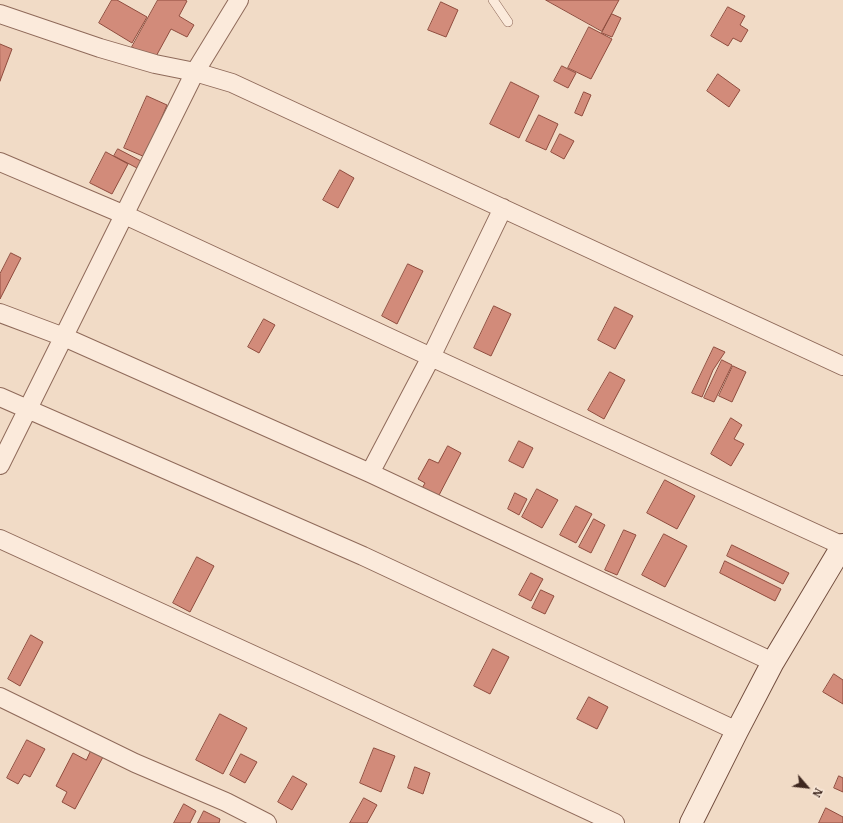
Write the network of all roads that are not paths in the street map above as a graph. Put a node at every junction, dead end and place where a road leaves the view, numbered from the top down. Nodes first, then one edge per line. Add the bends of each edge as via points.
1 (239, 0) edge
2 (493, 0) edge
3 (0, 14) edge
4 (508, 22) dead end
5 (196, 72) junction
6 (0, 162) edge
7 (503, 208) junction
8 (125, 215) junction
9 (0, 313) edge
10 (64, 337) junction
11 (431, 357) junction
12 (843, 366) edge
13 (0, 397) edge
14 (28, 409) junction
15 (0, 465) edge
16 (370, 473) junction
17 (0, 539) edge
18 (843, 546) edge
19 (773, 662) junction
20 (0, 697) edge
21 (736, 731) junction
22 (267, 823) edge
23 (615, 823) edge
24 (691, 823) edge

1 - 5 street
2 - 4 lane
3 - 5 street via 100,48 155,64
5 - 7 street via 232,83
5 - 8 street
6 - 8 street
7 - 11 street
7 - 12 street
8 - 10 street
8 - 11 street
9 - 10 street
10 - 14 street
10 - 16 street
11 - 16 street
11 - 18 street
13 - 14 street
14 - 15 street
14 - 21 street via 363,556
16 - 19 street
17 - 23 street
18 - 19 street
19 - 21 street
20 - 22 street via 135,763 226,802
21 - 24 street

